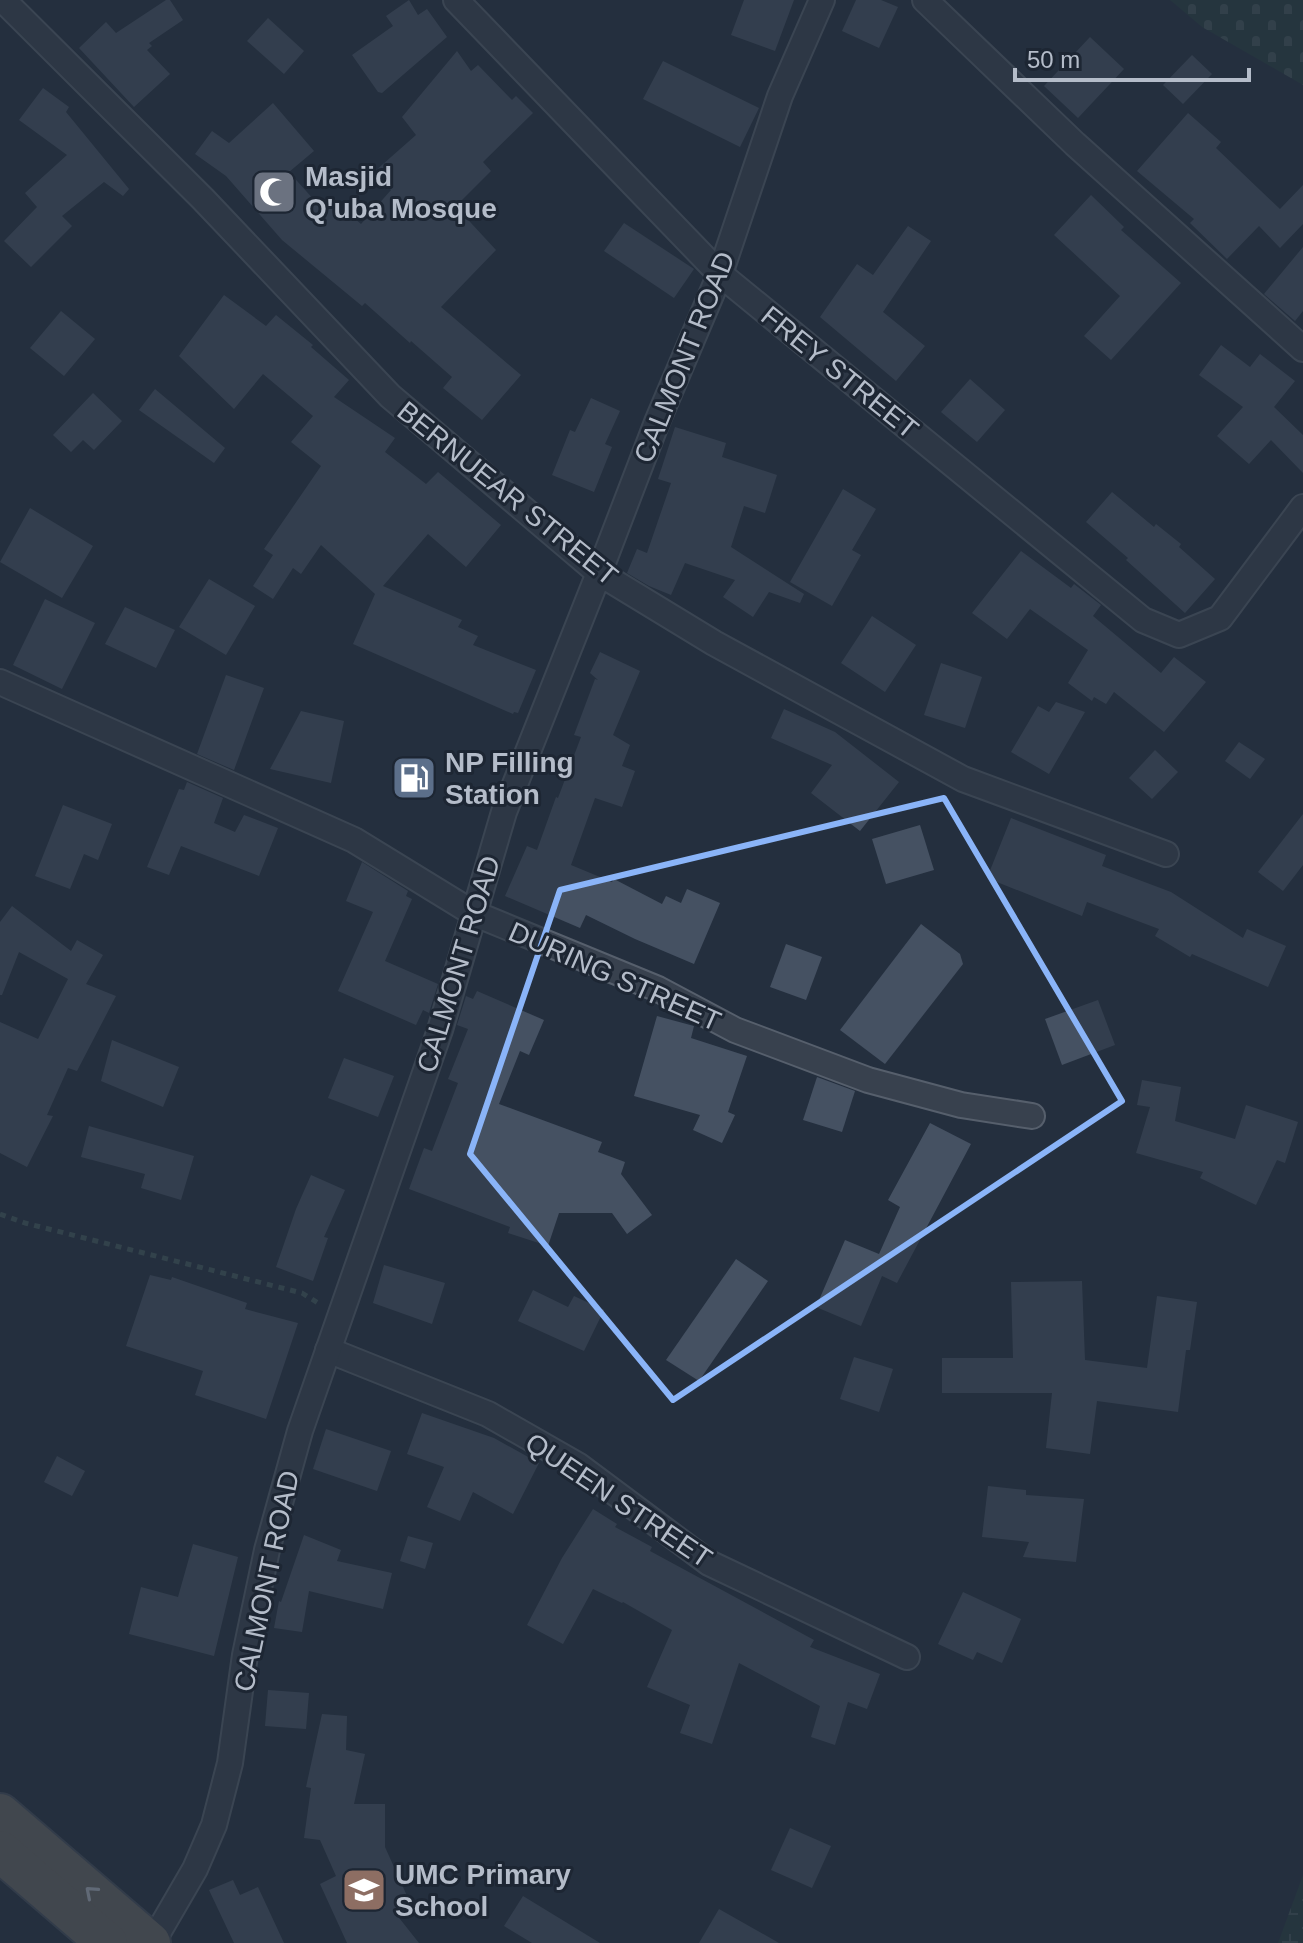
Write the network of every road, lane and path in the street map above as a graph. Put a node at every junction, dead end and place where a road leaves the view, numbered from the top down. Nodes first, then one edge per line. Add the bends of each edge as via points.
1 (3, 0) edge
2 (456, 0) edge
3 (822, 0) edge
4 (925, 0) edge
5 (720, 274) junction
6 (1303, 349) edge
7 (1303, 507) edge
8 (599, 573) junction
9 (0, 682) edge
10 (1166, 854) dead end
11 (473, 913) junction
12 (1032, 1116) dead end
13 (0, 1214) edge
14 (340, 1316) junction
15 (328, 1350) junction
16 (907, 1657) dead end
17 (0, 1814) edge
18 (0, 1851) edge
19 (107, 1943) edge
20 (151, 1943) edge

1 - 8 street, BERNUEAR STREET via 390,396
2 - 5 street, FREY STREET
3 - 5 street, CALMONT ROAD via 780,96
4 - 6 street via 1075,144
5 - 7 street, FREY STREET via 1143,620 1179,635 1220,618
5 - 8 street, CALMONT ROAD
8 - 10 street, BERNUEAR STREET via 714,643 963,779
8 - 11 street, CALMONT ROAD via 504,812
9 - 11 street, DURING STREET via 354,840
11 - 12 street, DURING STREET via 658,989 735,1030 868,1080 961,1105
11 - 14 street, CALMONT ROAD via 440,1030
13 - 14 path via 302,1293
14 - 15 street, CALMONT ROAD
15 - 16 street, QUEEN STREET via 488,1414 579,1466 709,1563
15 - 20 street, CALMONT ROAD via 267,1550 214,1825
20 -> 17 highway
18 - 19 highway

